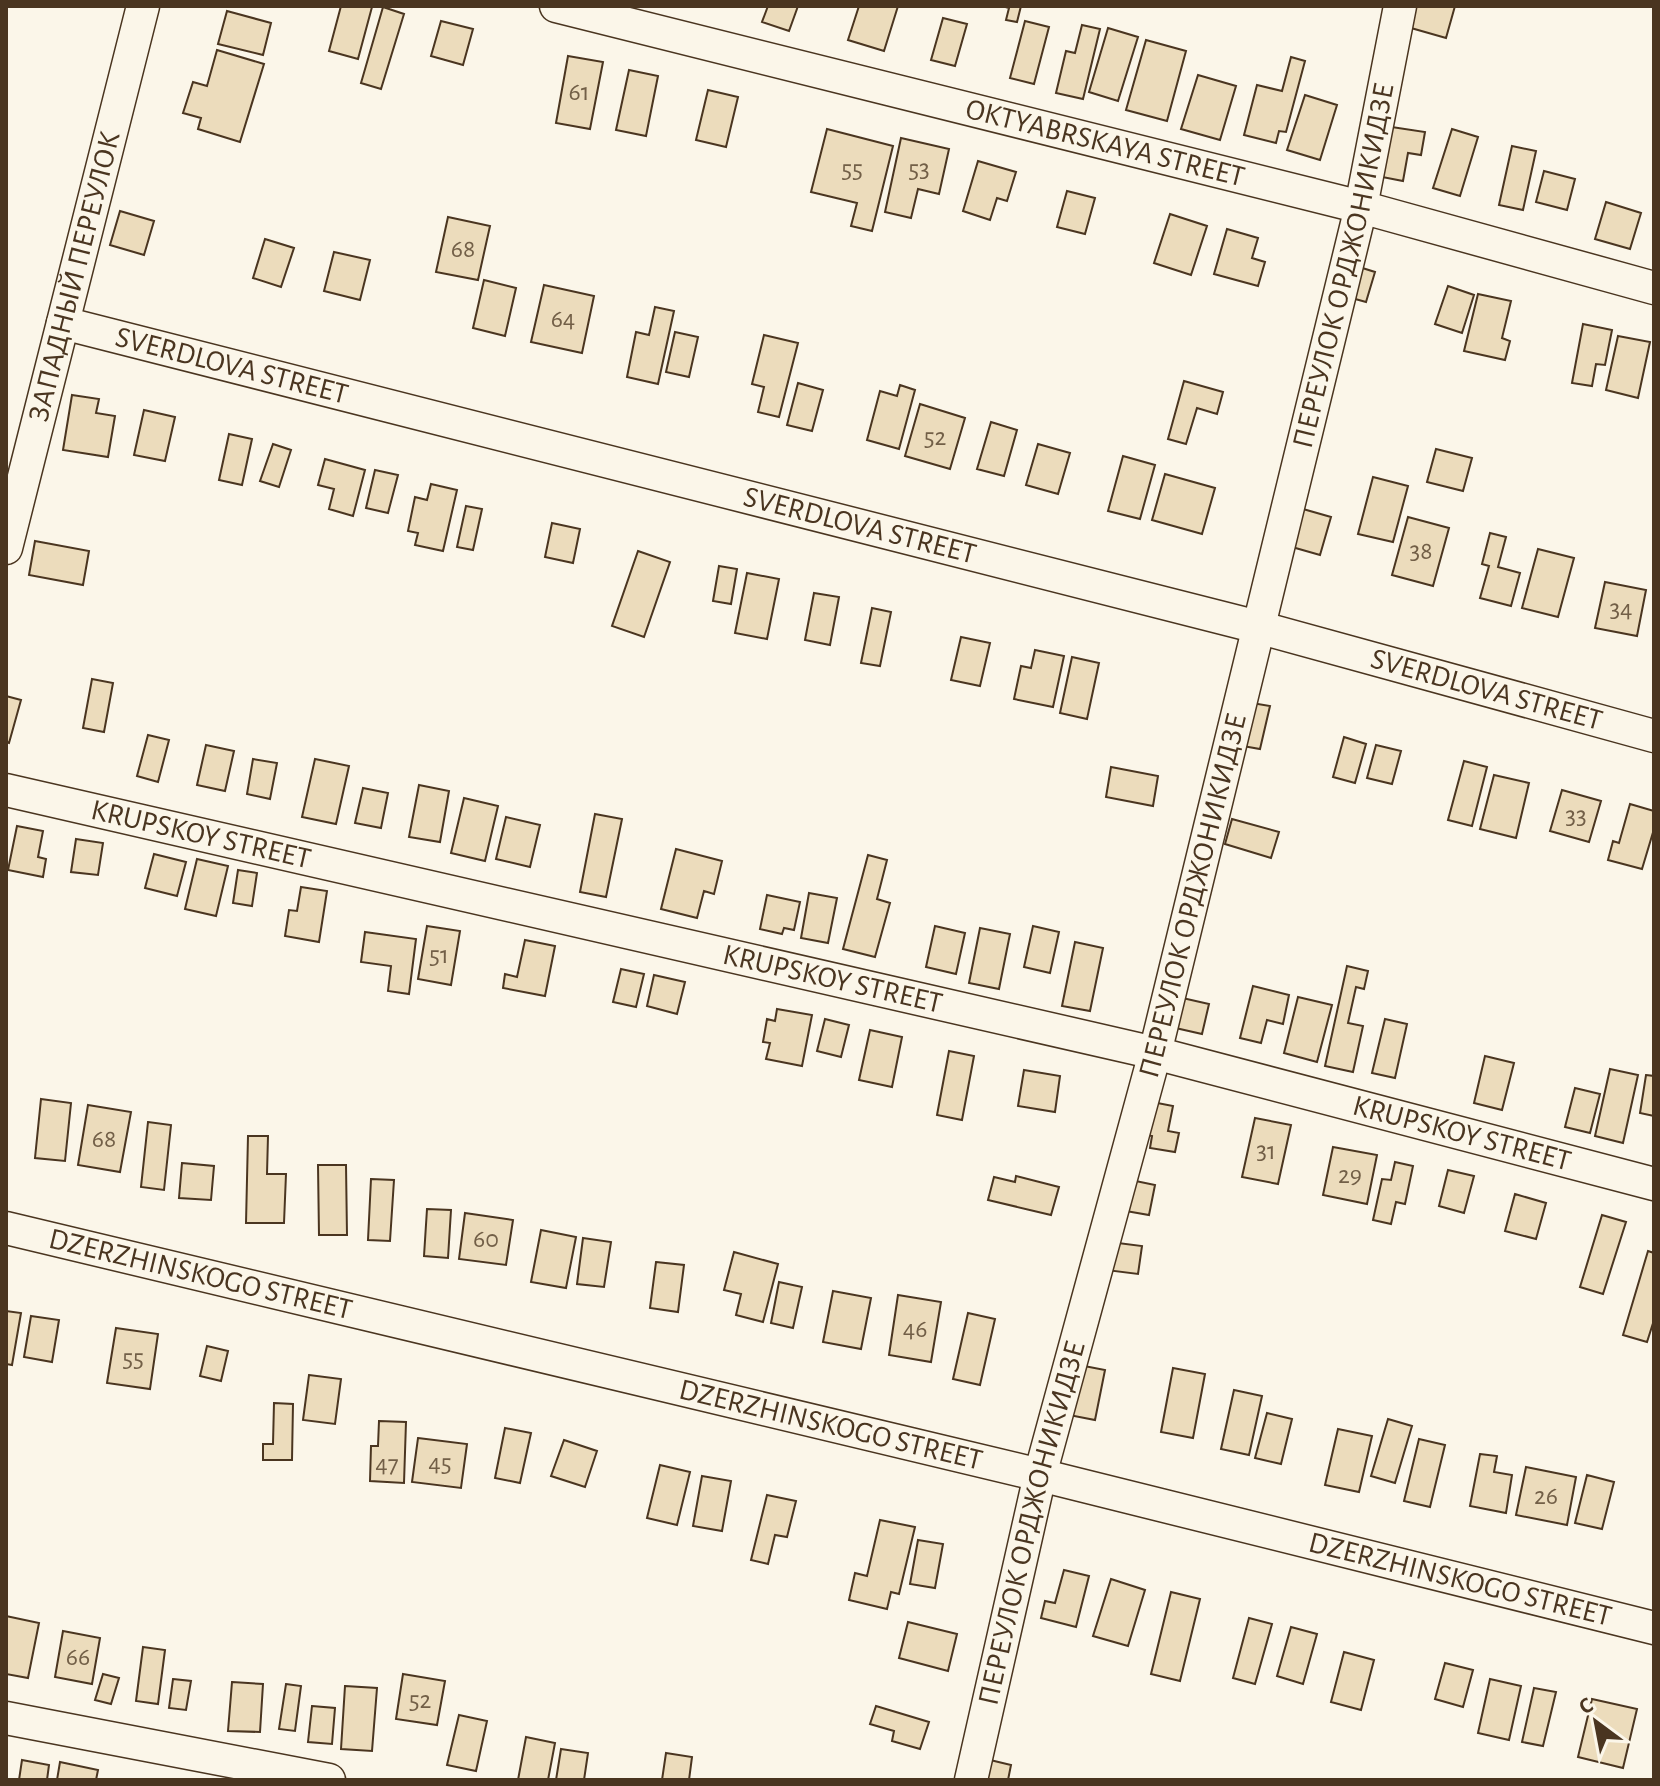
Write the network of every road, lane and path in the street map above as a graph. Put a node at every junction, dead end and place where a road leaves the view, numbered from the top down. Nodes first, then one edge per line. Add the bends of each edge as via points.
1 (143, 6) edge
2 (556, 6) edge
3 (1400, 6) edge
4 (1361, 207) junction
5 (1654, 288) edge
6 (63, 323) junction
7 (19, 440) edge
8 (6, 548) edge
9 (1258, 627) junction
10 (1654, 736) edge
11 (6, 790) edge
12 (1155, 1053) junction
13 (1654, 1184) edge
14 (6, 1228) edge
15 (1040, 1475) junction
16 (1654, 1628) edge
17 (6, 1718) edge
18 (329, 1780) edge
19 (971, 1780) edge

1 - 6 street, ЗАПАДНЫЙ ПЕРЕУЛОК
2 - 4 street, OKTYABRSKAYA STREET
3 - 4 street, ПЕРЕУЛОК ОРДЖОНИКИДЗЕ
4 - 5 street, OKTYABRSKAYA STREET
4 - 9 street, ПЕРЕУЛОК ОРДЖОНИКИДЗЕ
6 - 7 street, ЗАПАДНЫЙ ПЕРЕУЛОК
6 - 9 street, SVERDLOVA STREET
7 - 8 street, ЗАПАДНЫЙ ПЕРЕУЛОК
9 - 10 street, SVERDLOVA STREET
9 - 12 street, ПЕРЕУЛОК ОРДЖОНИКИДЗЕ
11 - 12 street, KRUPSKOY STREET
12 - 13 street, KRUPSKOY STREET
12 - 15 street, ПЕРЕУЛОК ОРДЖОНИКИДЗЕ
14 - 15 street, DZERZHINSKOGO STREET
15 - 16 street, DZERZHINSKOGO STREET
15 - 19 street, ПЕРЕУЛОК ОРДЖОНИКИДЗЕ
17 - 18 street

